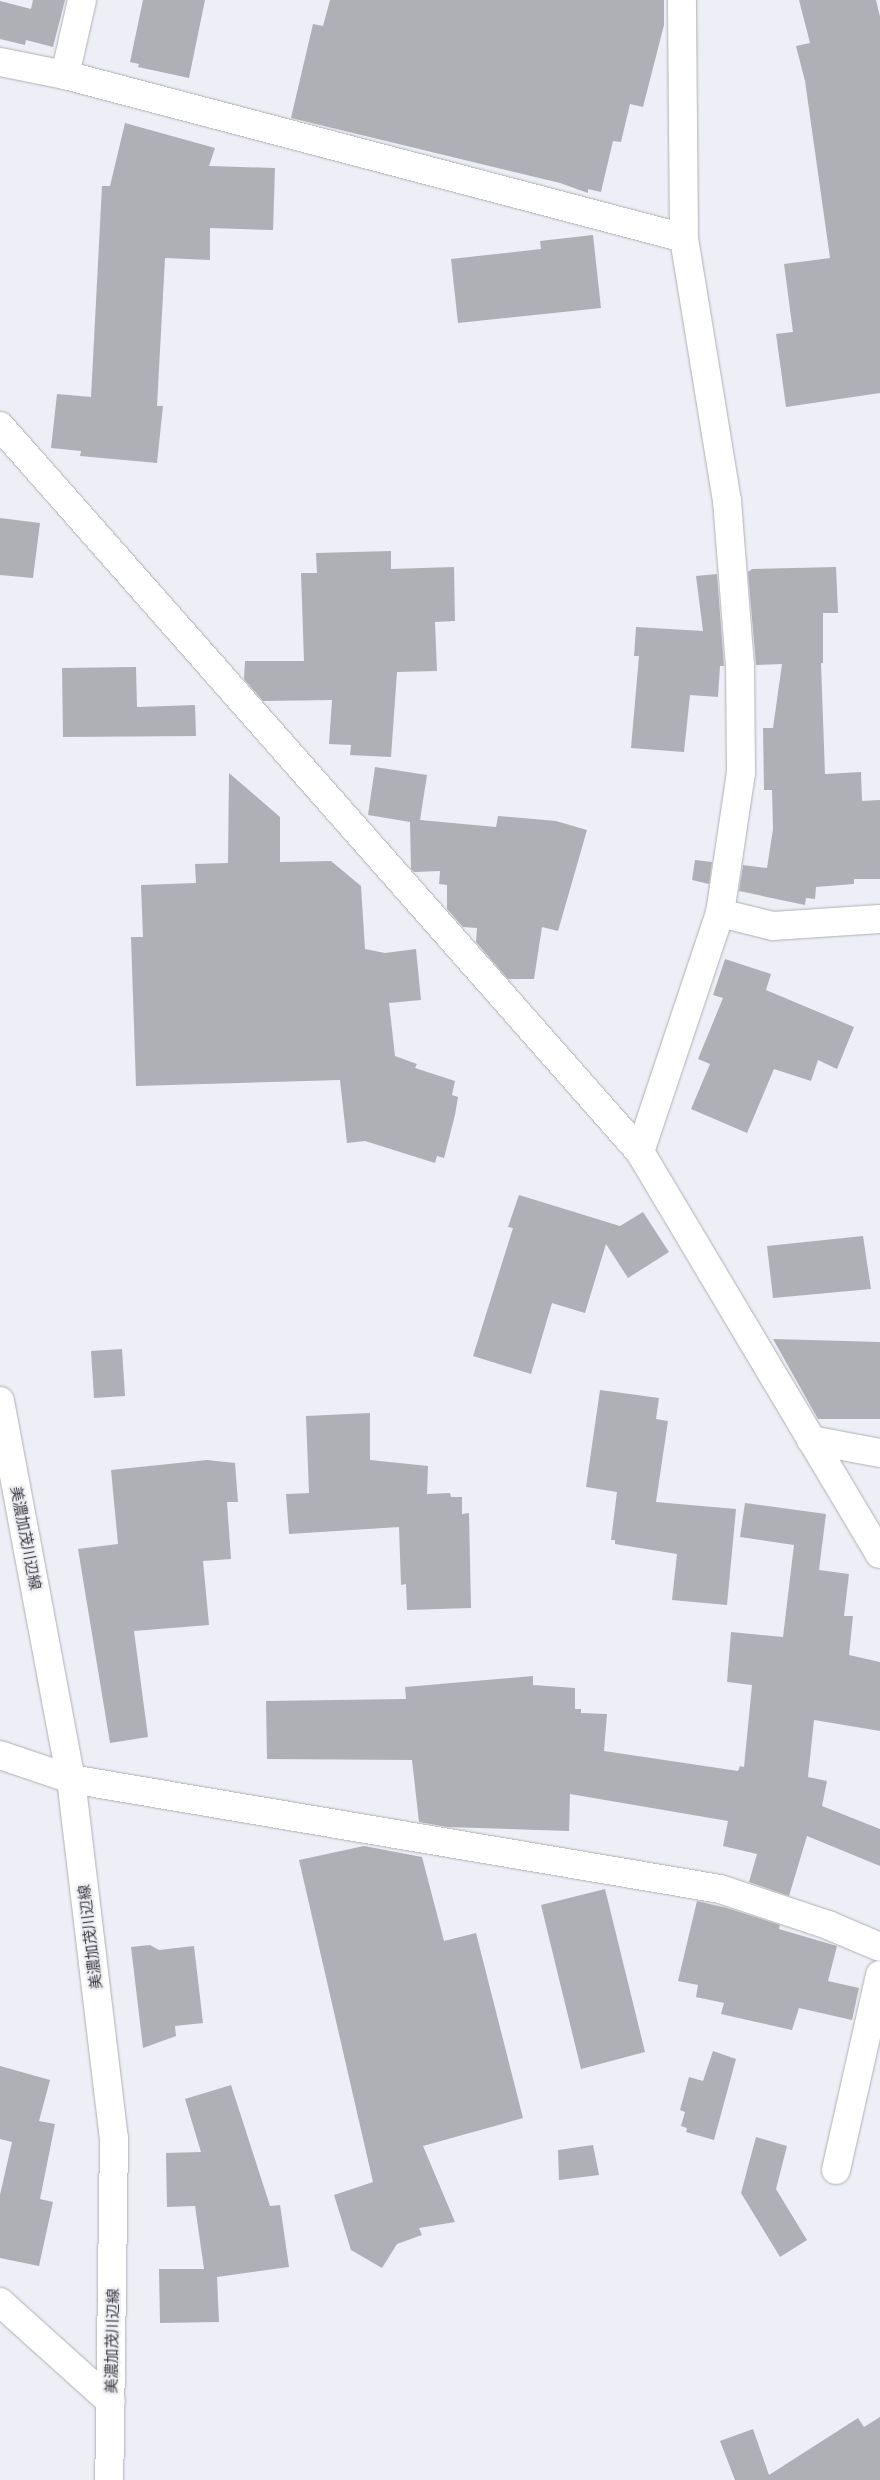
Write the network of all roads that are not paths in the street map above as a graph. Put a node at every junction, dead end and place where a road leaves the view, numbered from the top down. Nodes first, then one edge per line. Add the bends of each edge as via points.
1 (82, 0) edge
2 (682, 0) edge
3 (0, 62) edge
4 (65, 75) junction
5 (684, 238) junction
6 (0, 426) edge
7 (720, 913) junction
8 (880, 919) edge
9 (640, 1152) junction
10 (0, 1401) edge
11 (811, 1440) junction
12 (880, 1453) edge
13 (880, 1554) edge
14 (0, 1755) edge
15 (71, 1779) junction
16 (880, 1947) edge
17 (880, 1975) edge
18 (836, 2170) dead end
19 (0, 2302) edge
20 (111, 2402) junction
21 (109, 2480) edge

1 - 4 street
2 - 5 street
3 - 4 street
4 - 5 street
5 - 7 street via 726,501 740,666 741,773
6 - 9 street
7 - 8 street via 773,926
7 - 9 street
9 - 11 street
10 - 15 street, 美濃加茂川辺線
11 - 12 street
11 - 13 street
14 - 15 street
15 - 16 street via 720,1889
15 - 20 street, 美濃加茂川辺線 via 114,2138
17 - 18 street
19 - 20 street
20 - 21 street, 美濃加茂川辺線

